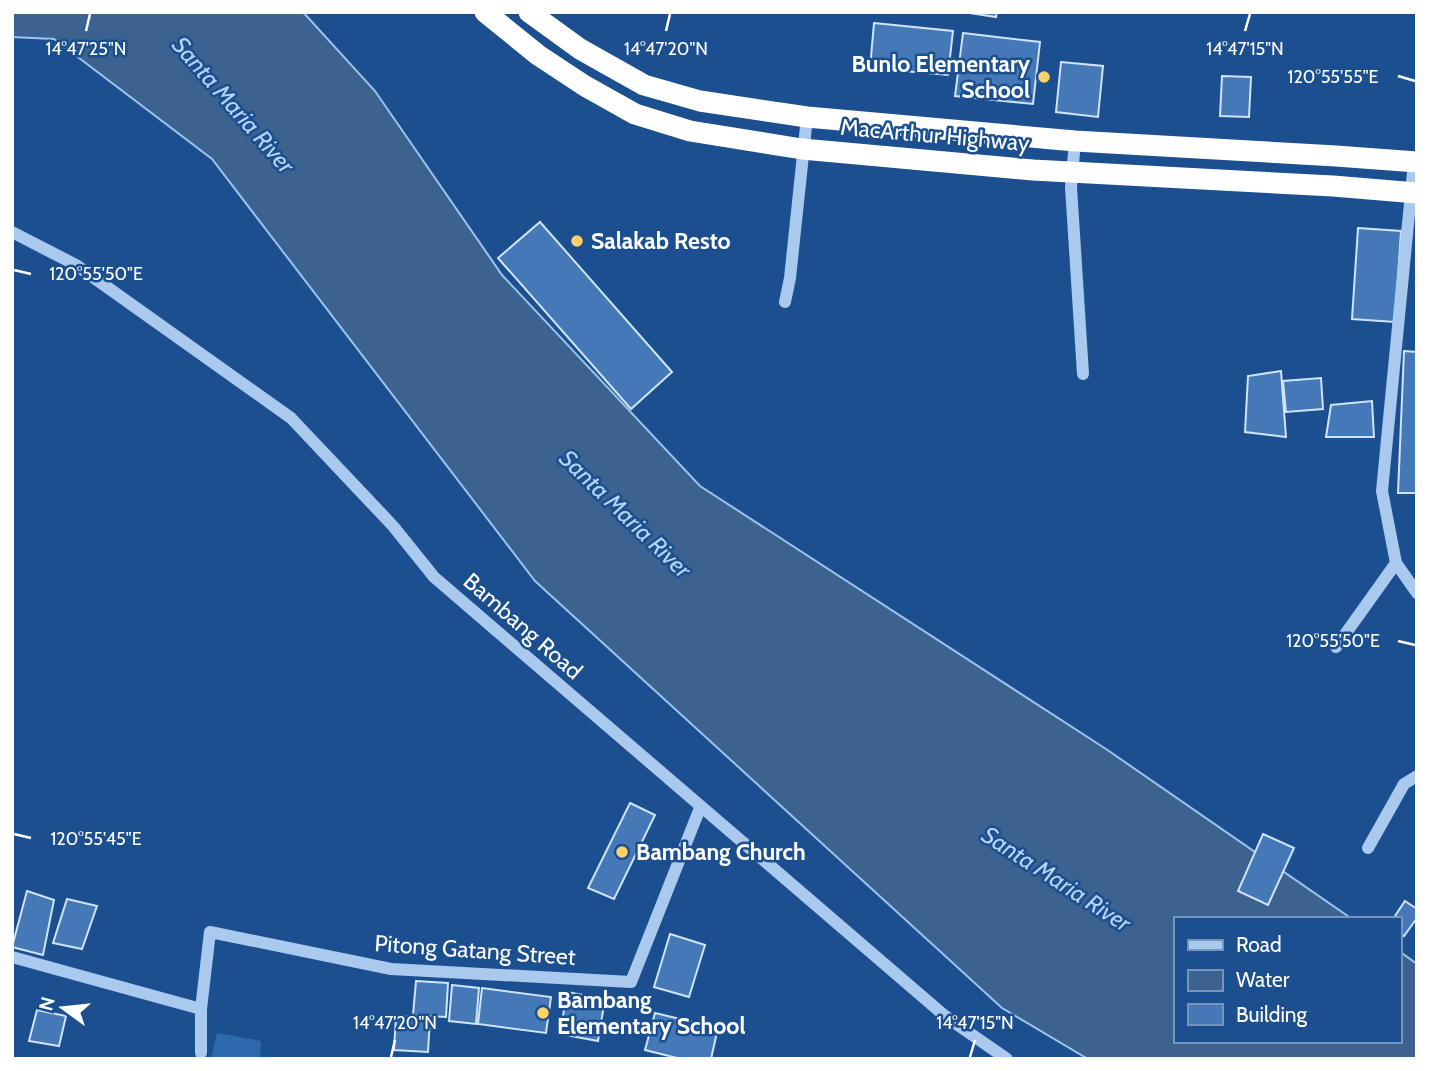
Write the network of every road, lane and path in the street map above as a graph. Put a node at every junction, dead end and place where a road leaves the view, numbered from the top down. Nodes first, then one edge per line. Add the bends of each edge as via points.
1 (485, 12) edge
2 (529, 12) edge
3 (807, 117) junction
4 (1075, 141) junction
5 (802, 149) junction
6 (1415, 162) edge
7 (1072, 173) junction
8 (1414, 193) edge
9 (12, 232) edge
10 (785, 302) dead end
11 (1083, 374) dead end
12 (1396, 563) junction
13 (1417, 593) edge
14 (1336, 647) dead end
15 (1417, 776) edge
16 (700, 807) junction
17 (1368, 848) dead end
18 (12, 957) edge
19 (201, 1009) junction
20 (201, 1053) dead end
21 (1007, 1059) edge

1 - 5 highway, MacArthur Highway via 566,74 635,114 690,131
2 - 3 highway, MacArthur Highway via 580,50 644,85 701,101
3 - 4 highway, MacArthur Highway
3 - 5 street
4 - 6 highway, MacArthur Highway
4 - 7 street
5 - 7 highway, MacArthur Highway
5 - 10 street
6 - 8 street
7 - 8 highway, MacArthur Highway
7 - 11 street
8 - 12 street via 1382,491
9 - 16 street, Bambang Road via 76,265 291,418 393,526 434,577
12 - 13 street
12 - 14 street
15 - 17 street via 1404,784
16 - 19 street, Pitong Gatang Street via 631,982 391,969 210,932
16 - 21 street, Bambang Road via 945,1016
18 - 19 street
19 - 20 street, Pitong Gatang Street

